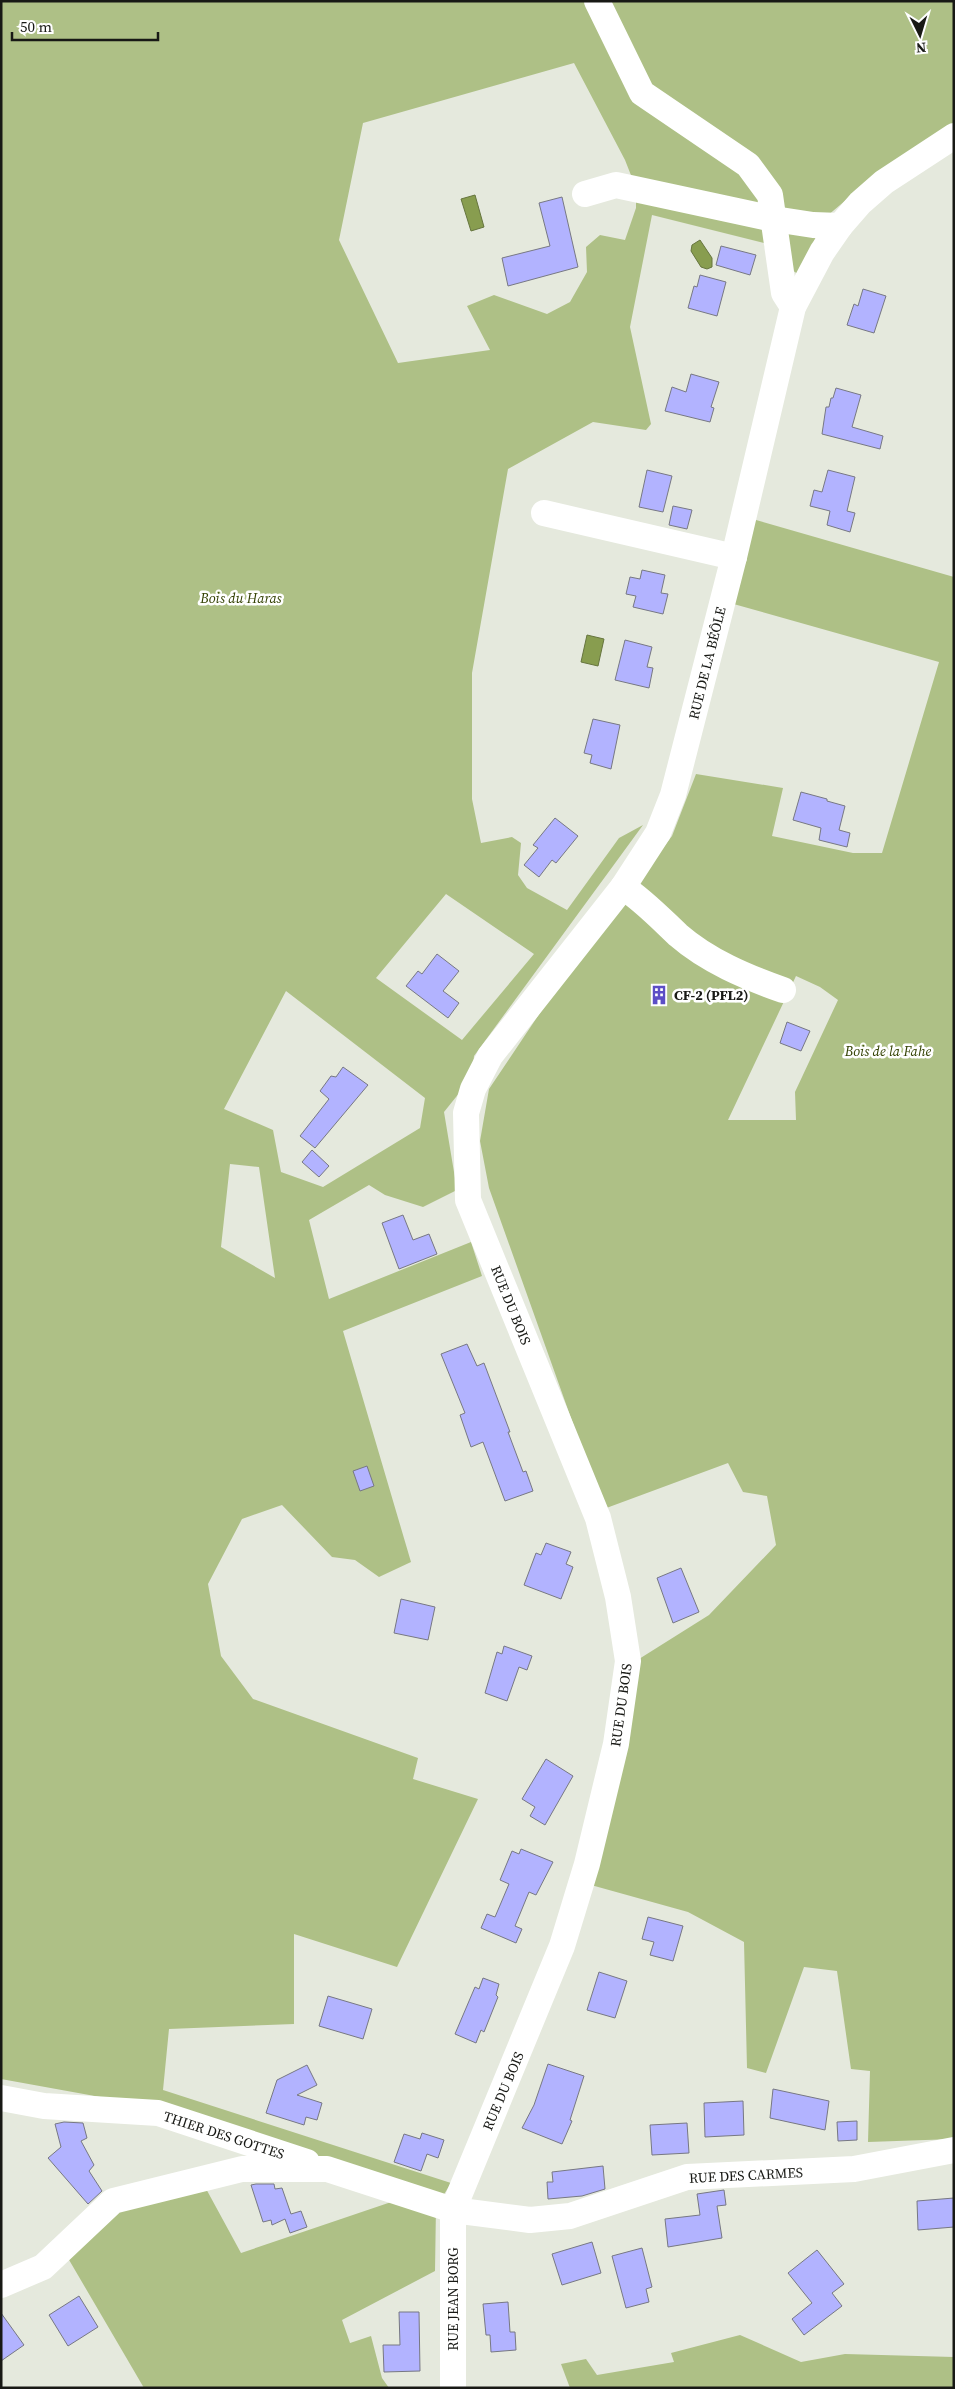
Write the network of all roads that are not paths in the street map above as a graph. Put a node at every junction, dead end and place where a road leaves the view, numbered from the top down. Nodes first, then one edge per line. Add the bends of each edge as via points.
1 (597, 1) edge
2 (954, 136) edge
3 (585, 194) dead end
4 (774, 219) junction
5 (840, 226) junction
6 (793, 307) junction
7 (544, 513) dead end
8 (734, 557) junction
9 (623, 887) junction
10 (783, 990) dead end
11 (468, 1200) joint
12 (1, 2098) edge
13 (954, 2150) edge
14 (327, 2169) junction
15 (454, 2210) junction
16 (1, 2285) edge
17 (453, 2388) edge

1 - 4 street via 642,93 748,165 770,194
2 - 5 street, RUE DE LA BÉÔLE via 884,182
3 - 4 street via 616,186 653,191
4 - 5 street
4 - 6 street via 784,293
5 - 6 street, RUE DE LA BÉÔLE via 822,252
6 - 8 street, RUE DE LA BÉÔLE
7 - 8 street
8 - 9 street, RUE DE LA BÉÔLE via 673,796 658,833
9 - 10 street via 642,899 679,936 707,955 747,978
9 - 11 street, RUE DE LA BÉÔLE via 490,1056 473,1089 466,1112
11 - 15 street, RUE DU BOIS via 598,1518 618,1597 628,1660 616,1744 587,1864 562,1946
12 - 14 street, THIER DES GOTTES via 44,2106 158,2113
13 - 15 street, RUE DES CARMES via 854,2169 687,2177 570,2216 530,2220
14 - 15 street, THIER DES GOTTES
14 - 16 street via 242,2169 113,2201 43,2267
15 - 17 street, RUE JEAN BORG

